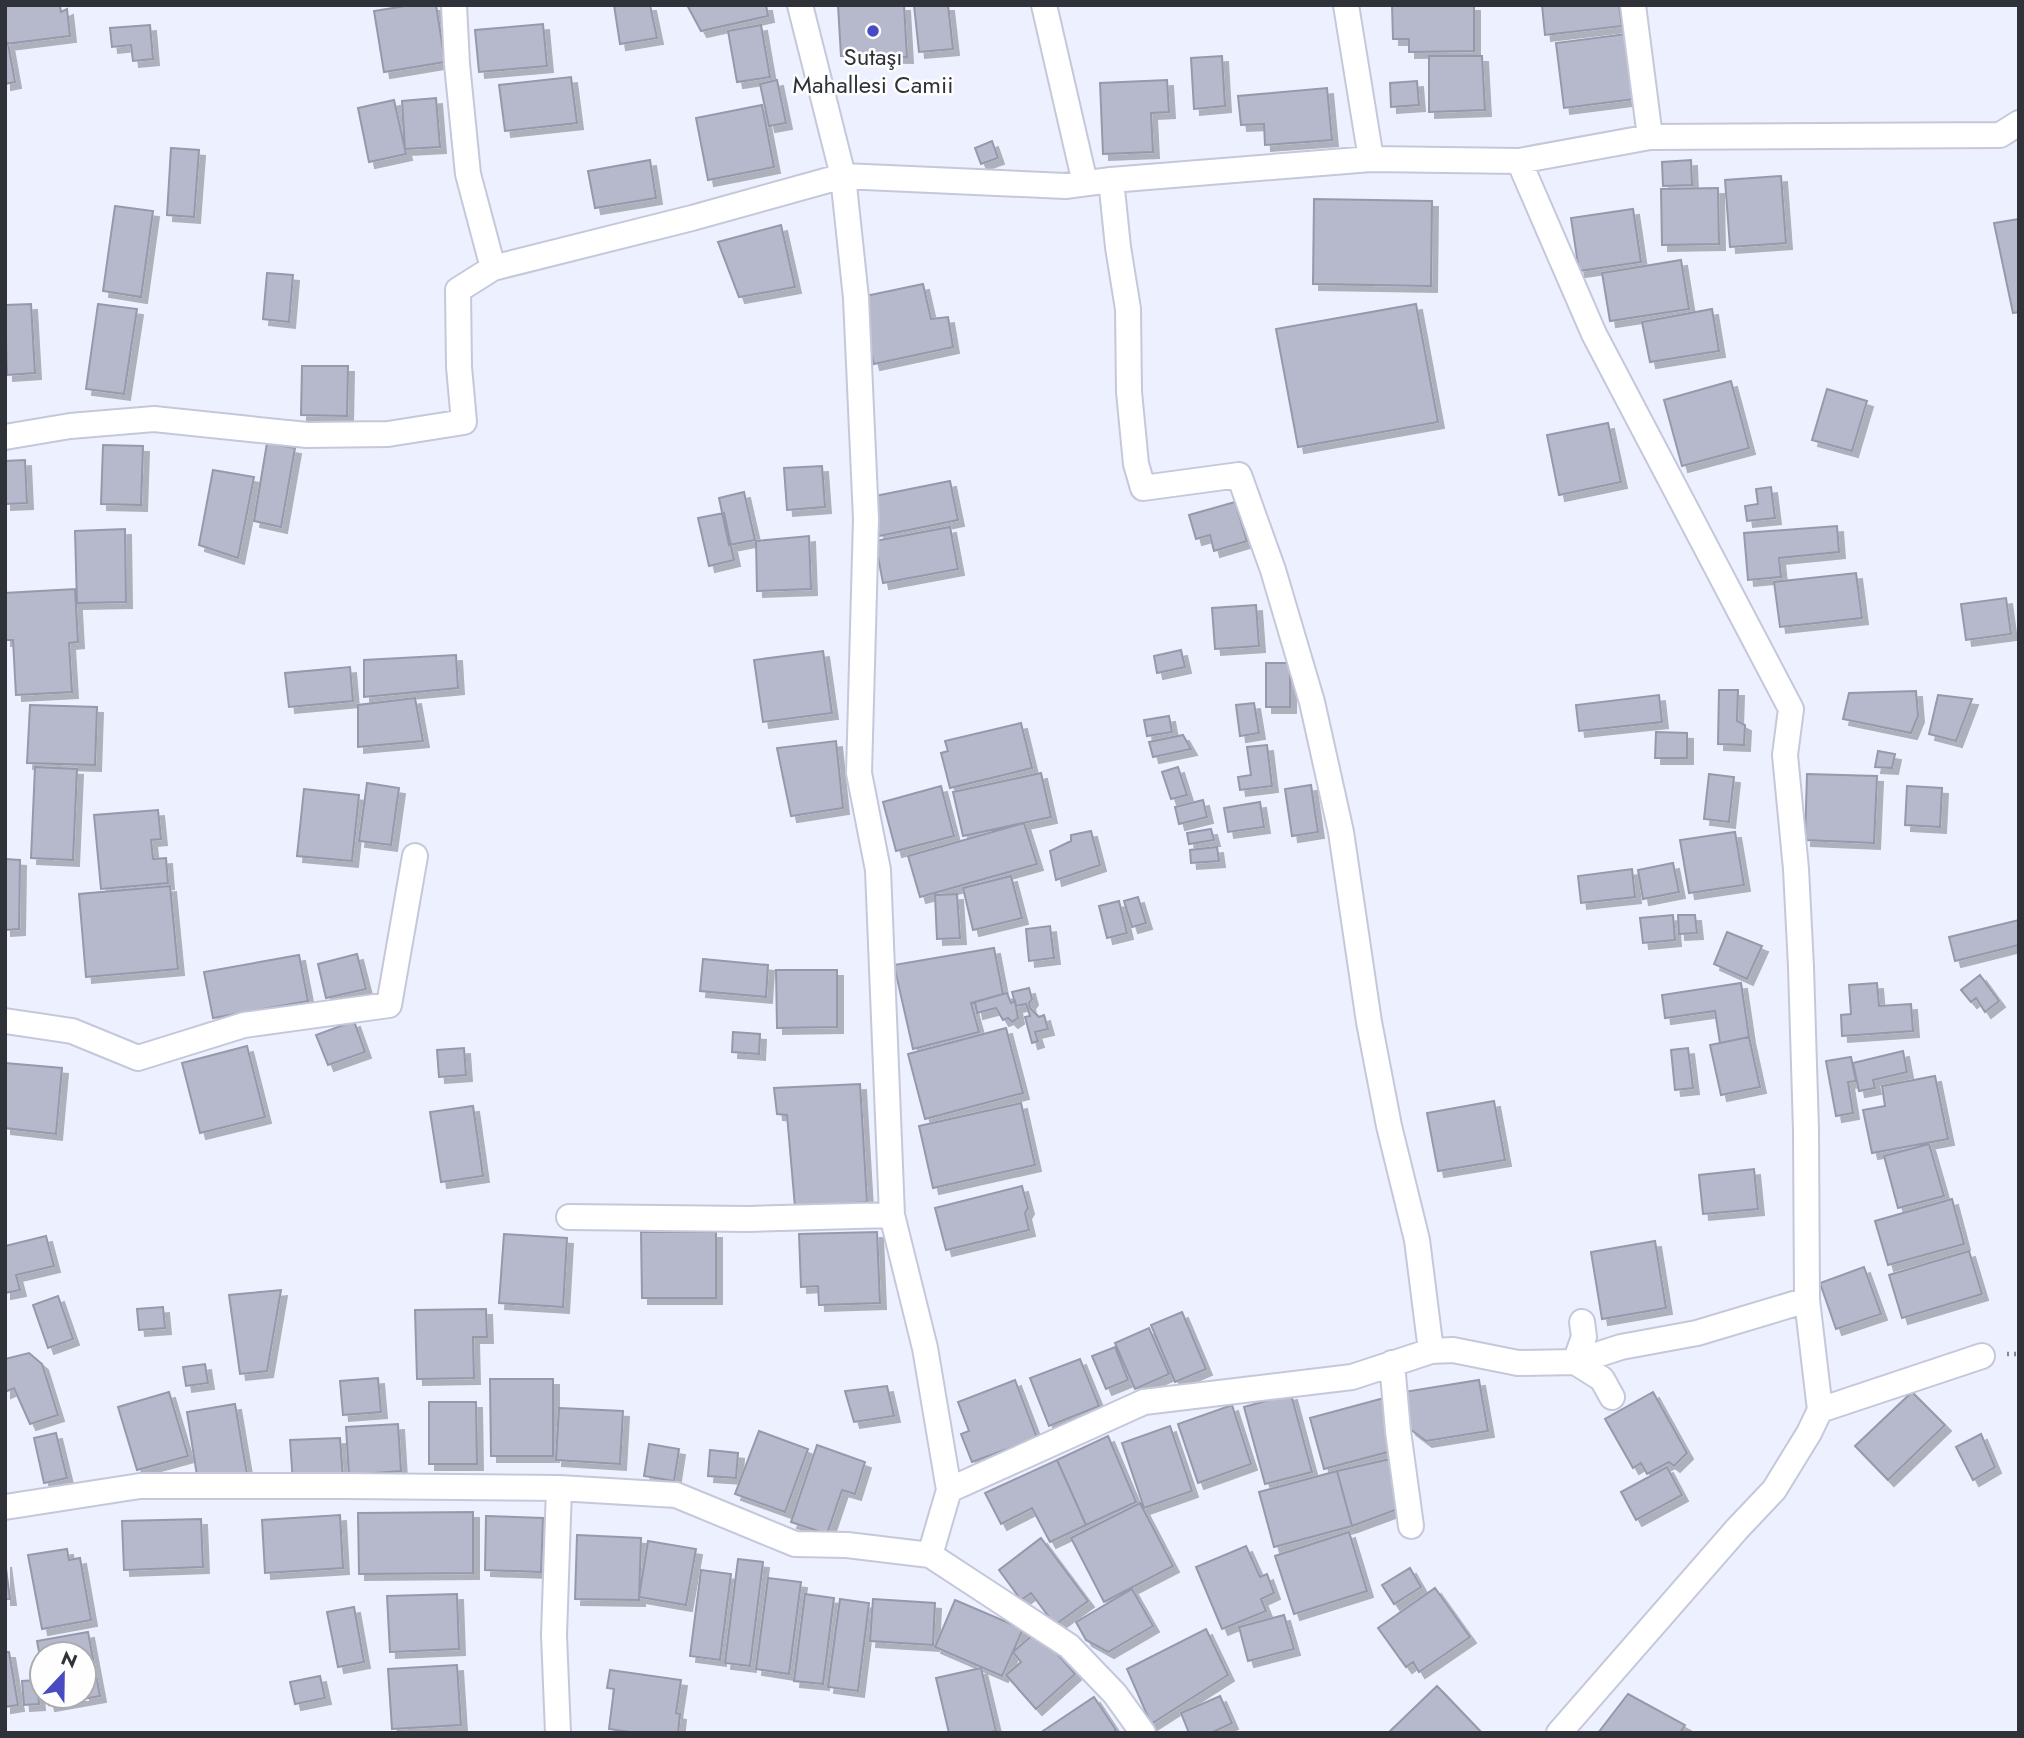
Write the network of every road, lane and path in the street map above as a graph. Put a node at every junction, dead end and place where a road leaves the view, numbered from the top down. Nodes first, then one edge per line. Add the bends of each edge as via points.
1 (454, 5) edge
2 (800, 5) edge
3 (1044, 5) edge
4 (1346, 5) edge
5 (1633, 5) edge
6 (2019, 123) edge
7 (1650, 137) junction
8 (1371, 159) junction
9 (1519, 162) junction
10 (844, 176) junction
11 (1111, 180) junction
12 (1086, 183) junction
13 (493, 268) junction
14 (5, 437) edge
15 (415, 856) dead end
16 (5, 1021) edge
17 (892, 1214) junction
18 (569, 1217) dead end
19 (1807, 1300) junction
20 (1582, 1322) dead end
21 (1431, 1350) junction
22 (1982, 1356) dead end
23 (1575, 1362) junction
24 (1392, 1363) junction
25 (1612, 1397) dead end
26 (1819, 1410) junction
27 (559, 1488) junction
28 (949, 1490) junction
29 (5, 1507) edge
30 (1411, 1527) dead end
31 (930, 1555) junction
32 (558, 1733) edge
33 (1143, 1733) edge
34 (1559, 1733) edge

1 - 13 street via 468,174
2 - 10 street
3 - 12 street
4 - 8 street
5 - 7 street
6 - 7 street via 2000,135
7 - 9 street
8 - 9 street
8 - 11 street
9 - 19 street via 1594,334 1791,709 1785,755 1801,967
10 - 12 street via 1065,186
10 - 13 street
10 - 17 street via 856,298 866,519 859,773 878,870
11 - 12 street
11 - 21 street via 1128,309 1136,464 1143,488 1239,475 1273,569 1312,702 1341,832 1389,1126 1417,1240
13 - 14 street via 457,289 464,422 388,434 307,436 154,419
15 - 16 street via 389,1005 244,1025 138,1058 72,1031
17 - 18 street via 748,1219
17 - 28 street via 925,1348
19 - 23 street
19 - 26 street
20 - 23 street via 1584,1337
21 - 23 street via 1518,1363
21 - 24 street
22 - 26 street
23 - 25 street via 1602,1379
24 - 28 street via 1352,1377 1144,1402
24 - 30 street
26 - 34 street via 1774,1490
27 - 29 street via 139,1486
27 - 31 street via 676,1495 795,1544
27 - 32 street via 554,1635
28 - 31 street
31 - 33 street via 1069,1646 1115,1694

